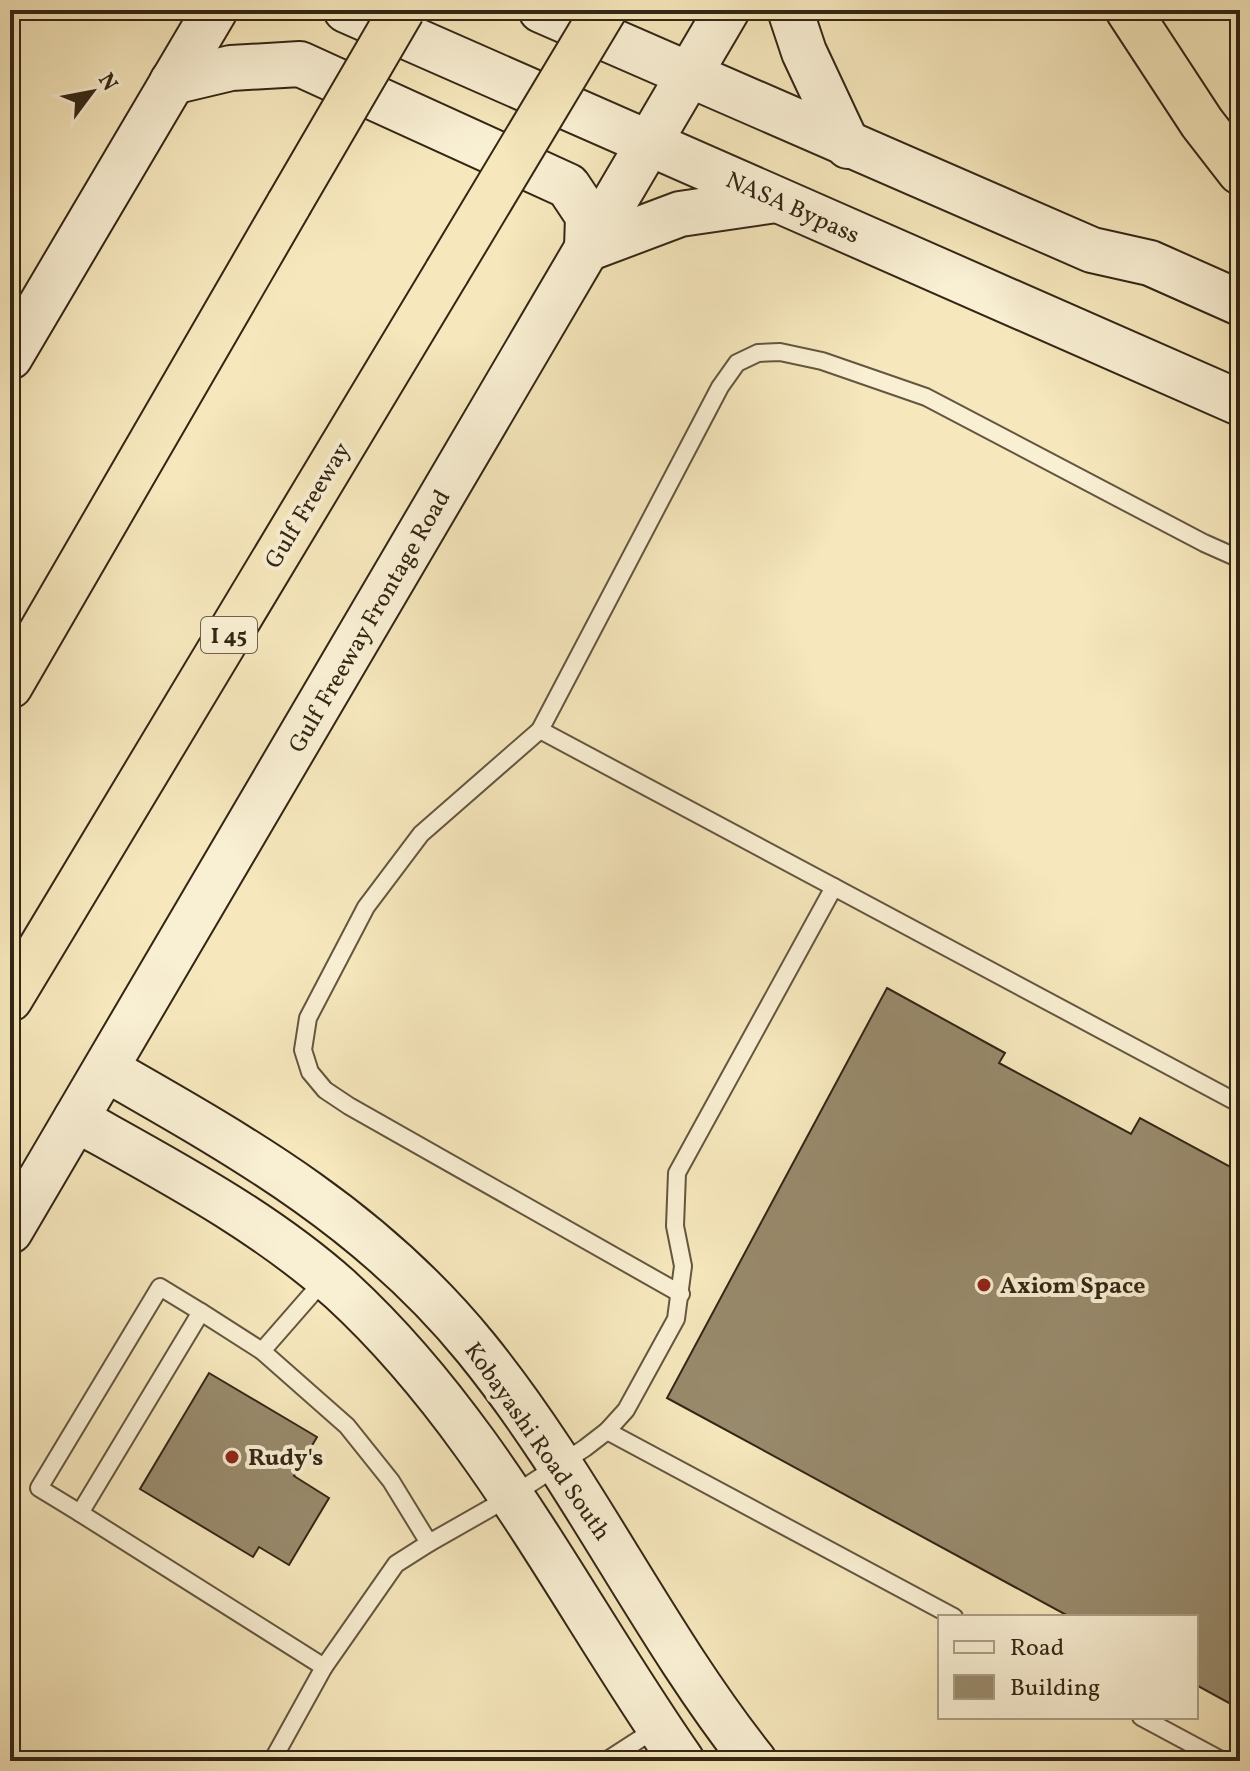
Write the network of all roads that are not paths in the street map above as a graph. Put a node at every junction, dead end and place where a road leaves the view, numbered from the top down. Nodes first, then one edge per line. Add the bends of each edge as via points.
1 (215, 10) edge
2 (346, 10) edge
3 (402, 10) edge
4 (541, 10) edge
5 (604, 10) edge
6 (727, 10) edge
7 (790, 10) edge
8 (1128, 10) edge
9 (688, 75) junction
10 (172, 82) junction
11 (649, 144) junction
12 (848, 146) junction
13 (1240, 172) edge
14 (776, 200) junction
15 (587, 249) junction
16 (1240, 303) edge
17 (10, 357) edge
18 (1240, 403) edge
19 (1240, 559) edge
20 (10, 686) edge
21 (540, 730) junction
22 (834, 887) junction
23 (10, 999) edge
24 (106, 1069) junction
25 (1240, 1104) edge
26 (76, 1119) junction
27 (10, 1231) edge
28 (325, 1278) junction
29 (681, 1294) junction
30 (201, 1312) junction
31 (262, 1351) junction
32 (607, 1431) junction
33 (559, 1465) junction
34 (510, 1497) junction
35 (80, 1513) junction
36 (429, 1543) junction
37 (950, 1615) edge
38 (324, 1667) junction
39 (1145, 1719) edge
40 (670, 1744) edge
41 (272, 1761) edge
42 (606, 1761) edge
43 (754, 1761) edge
44 (1223, 1761) edge

1 - 10 main road
2 - 11 main road, NASA Bypass
3 - 20 highway, bridge
4 - 9 main road
5 - 23 highway, Gulf Freeway / I 45, bridge
6 - 9 main road, Gulf Freeway Frontage Road
7 - 12 main road
8 - 13 highway
9 - 11 main road, Gulf Freeway Frontage Road
9 - 12 main road
10 - 15 main road via 231,68 300,64 568,186 588,216
10 - 17 main road
11 - 14 main road, NASA Bypass
11 - 15 main road, Gulf Freeway Frontage Road
12 - 16 main road via 1092,250 1150,263
14 - 15 main road via 680,214
14 - 18 main road, NASA Bypass
15 - 24 main road, Gulf Freeway Frontage Road
19 - 21 lane via 926,397 822,361 758,353 737,363 720,387
21 - 22 lane
21 - 29 lane via 421,834 366,907 308,1018 303,1050 310,1072 349,1106
22 - 25 lane
22 - 29 lane via 677,1173
24 - 26 main road, Gulf Freeway Frontage Road
24 - 33 main road, Kobayashi Road South via 260,1159 377,1245 476,1348
26 - 27 main road, Gulf Freeway Frontage Road
26 - 28 main road via 229,1208
28 - 31 lane
28 - 34 main road via 431,1385
29 - 32 lane via 676,1319 626,1410
30 - 31 lane
30 - 35 lane
30 - 35 lane via 160,1287 55,1461 39,1488
31 - 36 lane via 347,1426 391,1481
32 - 33 lane
32 - 37 lane
33 - 34 lane
33 - 43 main road, Kobayashi Road South
34 - 36 lane
34 - 40 main road
35 - 38 lane
36 - 38 lane via 396,1564
38 - 41 lane
39 - 44 lane
40 - 42 lane

